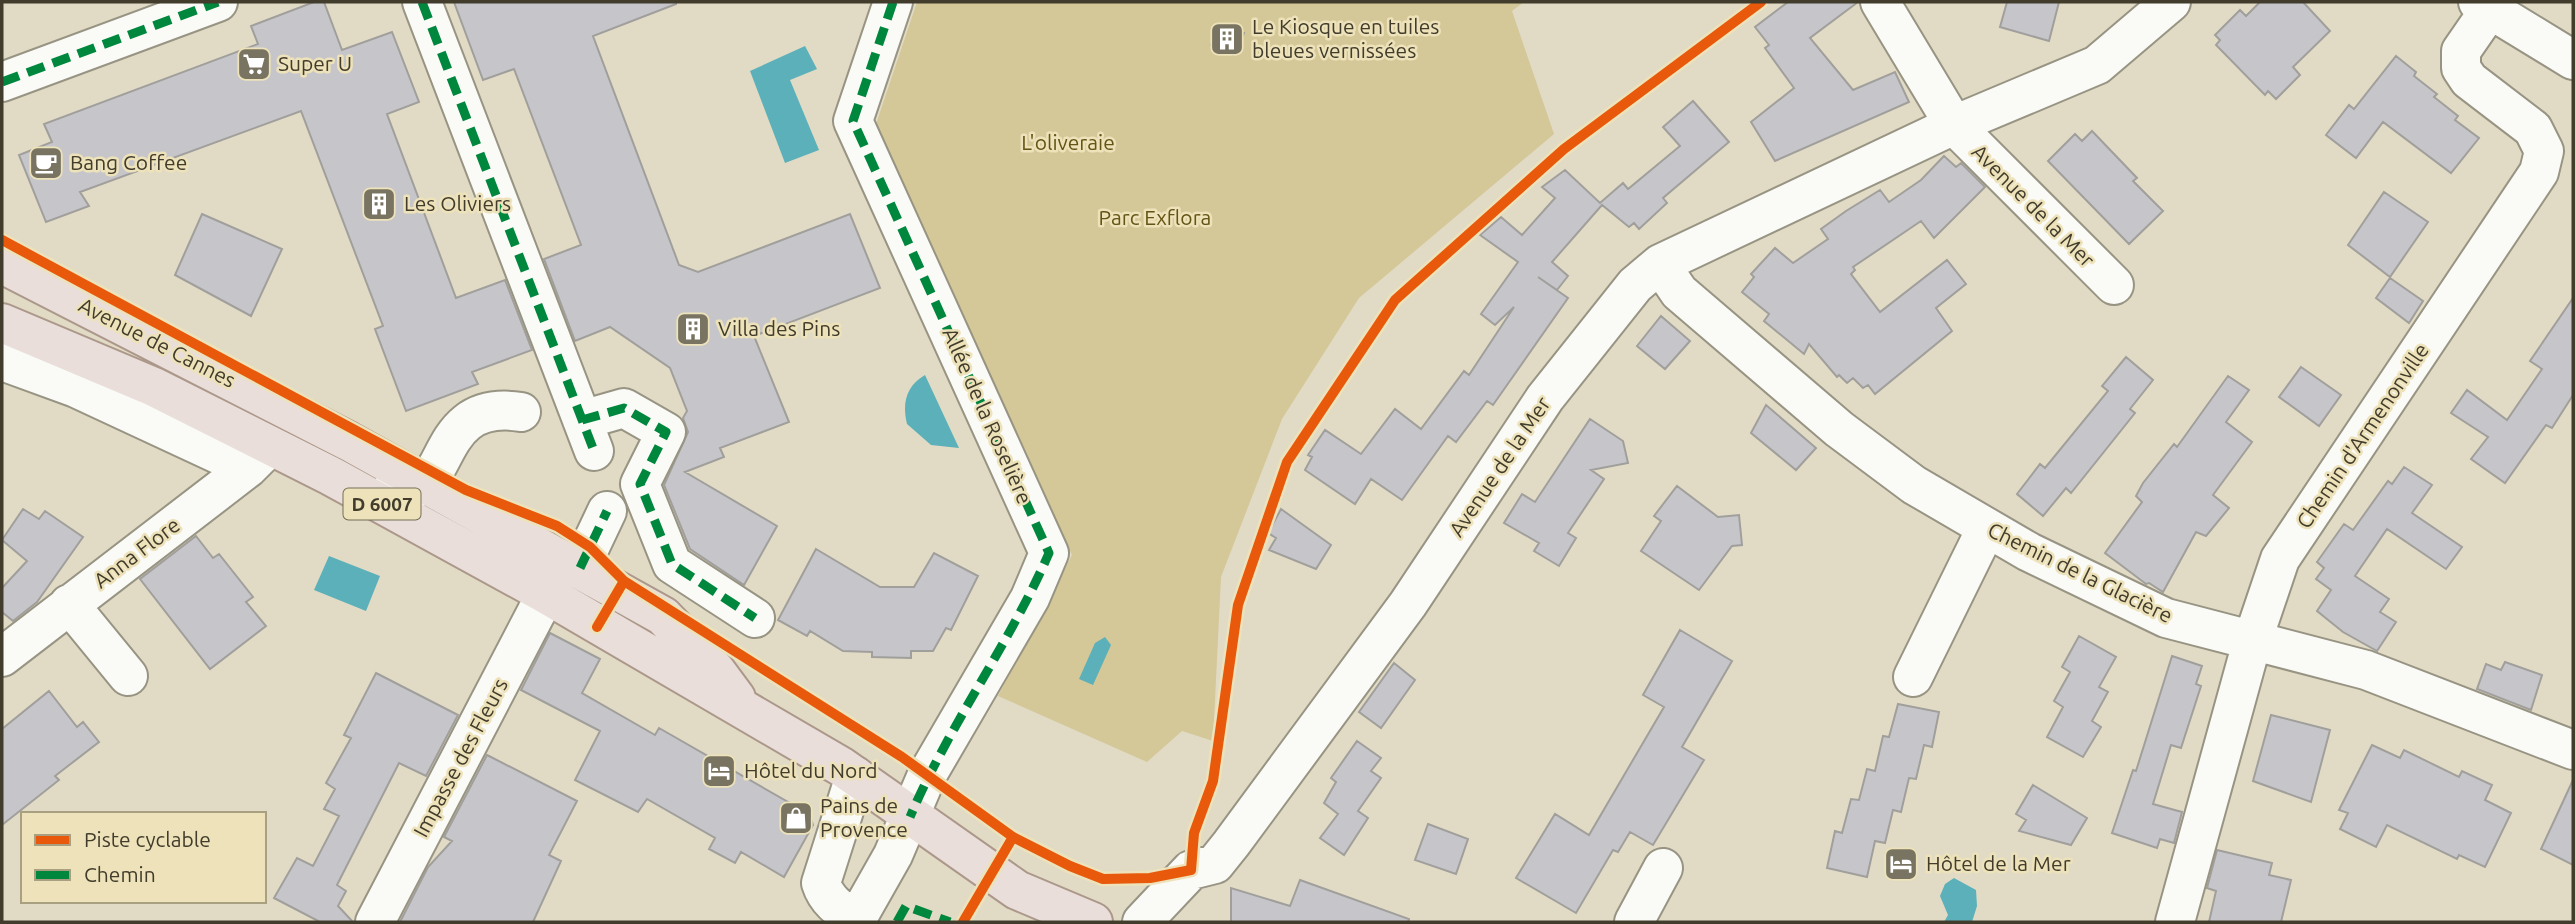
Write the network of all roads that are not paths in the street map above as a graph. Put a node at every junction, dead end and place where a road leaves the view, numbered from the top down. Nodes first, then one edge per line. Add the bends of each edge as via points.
1 (218, 2) edge
2 (422, 2) edge
3 (893, 2) edge
4 (1880, 2) edge
5 (2171, 2) edge
6 (2484, 6) edge
7 (2573, 60) edge
8 (2, 82) edge
9 (1954, 125) junction
10 (2, 264) edge
11 (1660, 264) junction
12 (2114, 285) dead end
13 (2, 323) edge
14 (2, 361) edge
15 (521, 412) dead end
16 (259, 457) junction
17 (345, 483) junction
18 (424, 483) junction
19 (607, 512) dead end
20 (1986, 528) junction
21 (580, 568) junction
22 (546, 594) junction
23 (69, 604) junction
24 (755, 618) dead end
25 (2252, 642) junction
26 (2, 657) edge
27 (128, 676) dead end
28 (1913, 677) dead end
29 (747, 713) junction
30 (2573, 750) edge
31 (855, 776) junction
32 (910, 817) junction
33 (1663, 868) dead end
34 (856, 921) edge
35 (375, 922) edge
36 (1093, 922) edge
37 (1142, 922) edge
38 (1634, 922) edge
39 (2175, 922) edge

1 - 8 street
2 - 24 street via 588,435 624,408 666,432 640,484 672,564
3 - 32 street, Allée de la Roselière via 853,121 1049,553 1030,598 933,765
4 - 9 street, Avenue de la Mer
5 - 9 street, Avenue de la Mer via 2097,65
6 - 7 street
6 - 25 street, Chemin d'Armenonville via 2461,51 2460,68 2533,129 2544,152 2539,172 2280,559
9 - 11 street, Avenue de la Mer
9 - 12 street, Avenue de la Mer
10 - 18 main road, Avenue de Cannes / D 6007
11 - 20 street, Chemin de la Glacière via 1679,292 1839,429 1914,485
11 - 37 street, Avenue de la Mer via 1635,285 1545,398 1408,604 1215,864 1191,870
13 - 16 main road, Avenue de Cannes / D 6007 via 154,387
14 - 16 street
15 - 18 street via 506,410 471,418 447,443
16 - 17 main road, Avenue de Cannes / D 6007
16 - 23 street, Anna Flore
17 - 18 street, Avenue de Cannes / D 6007 via 415,489
17 - 22 main road, Avenue de Cannes / D 6007
18 - 21 main road, Avenue de Cannes / D 6007
19 - 21 street
20 - 25 street, Chemin de la Glacière via 2166,618
20 - 28 street
21 - 29 main road, Avenue de Cannes / D 6007 via 663,617 716,671
22 - 29 main road, Avenue de Cannes / D 6007
22 - 35 street, Impasse des Fleurs
23 - 26 street, Anna Flore
23 - 27 street
25 - 30 street, Chemin de la Glacière via 2366,670
25 - 39 street, Chemin d'Armenonville
29 - 31 main road, D 6007
31 - 32 main road, D 6007
31 - 34 street via 821,883 824,894
32 - 34 street
32 - 36 main road, D 6007 via 1017,890
33 - 38 street

